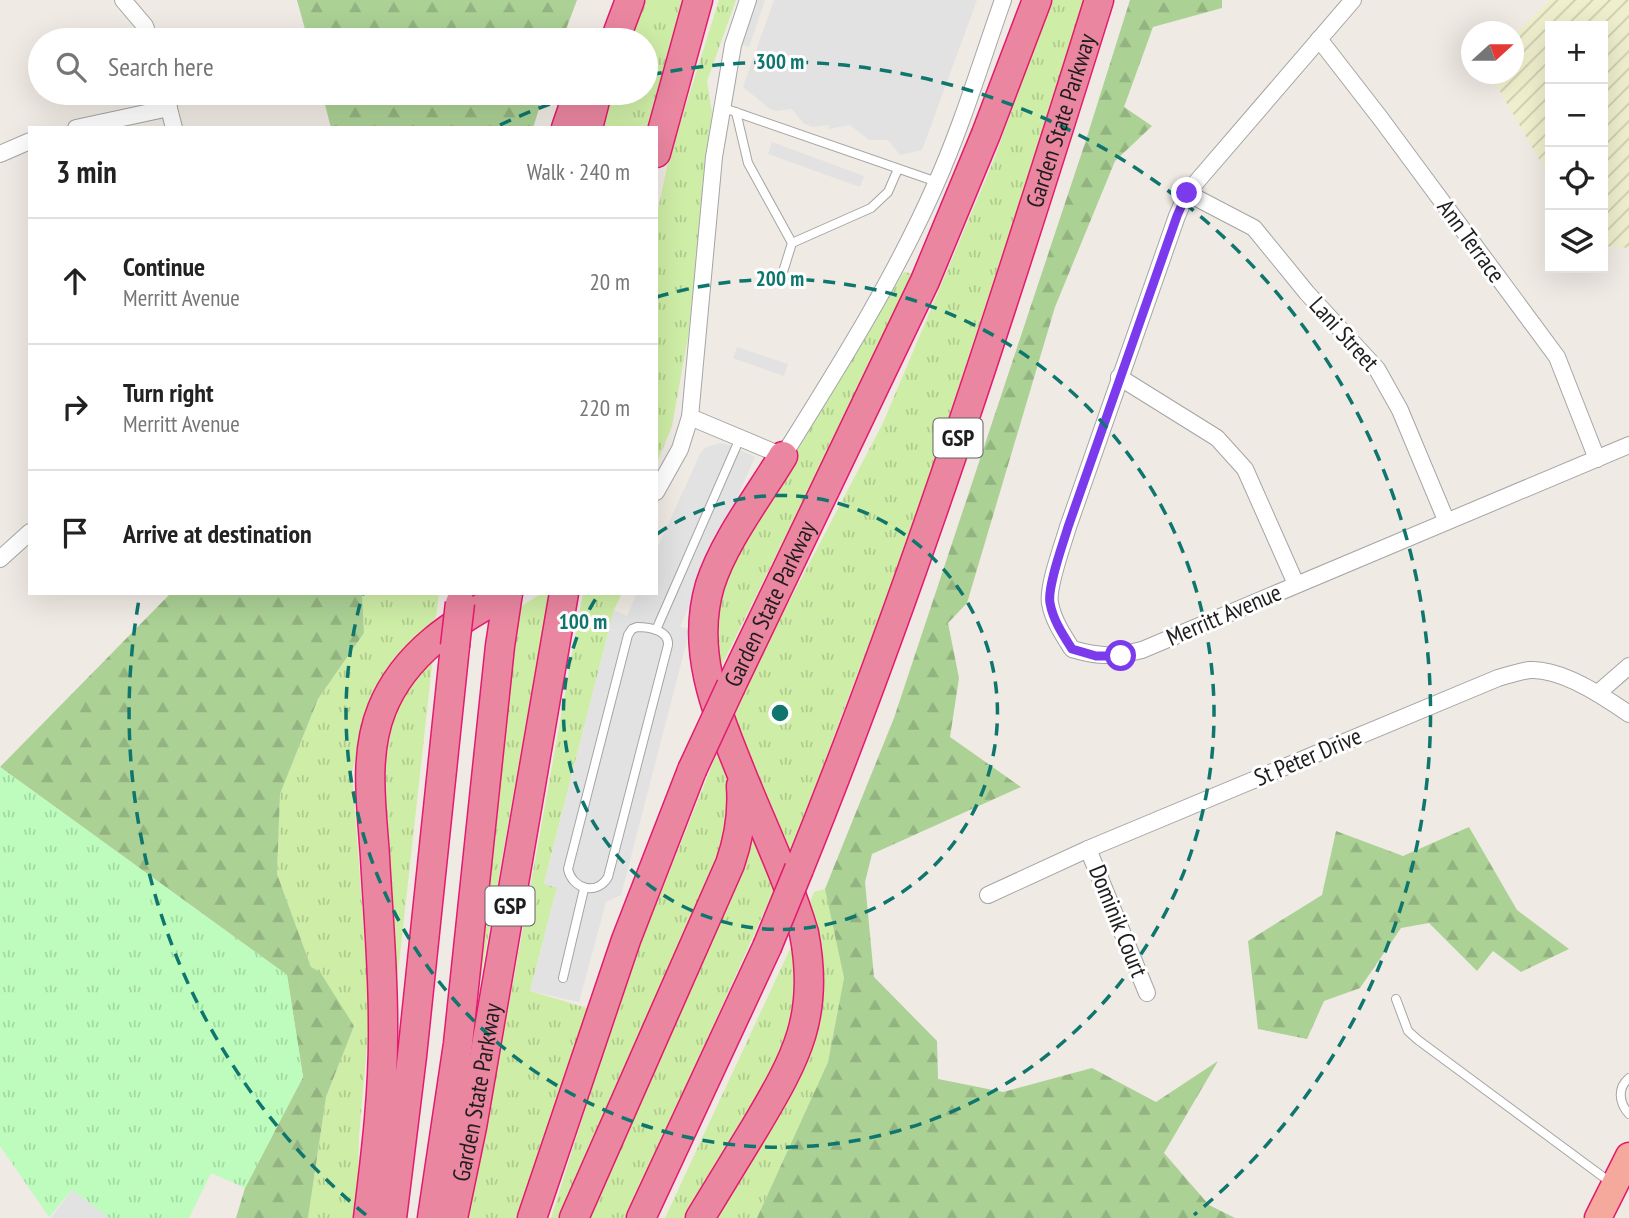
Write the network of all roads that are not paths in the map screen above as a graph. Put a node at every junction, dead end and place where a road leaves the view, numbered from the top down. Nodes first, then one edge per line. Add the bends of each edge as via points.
1 (123, 0) edge
2 (613, 0) edge
3 (631, 0) edge
4 (698, 0) edge
5 (748, 0) edge
6 (1003, 0) edge
7 (1037, 0) edge
8 (1099, 0) edge
9 (1353, 0) edge
10 (146, 28) edge
11 (602, 28) edge
12 (620, 28) edge
13 (1319, 39) junction
14 (151, 105) edge
15 (168, 105) edge
16 (574, 105) edge
17 (594, 105) edge
18 (728, 109) junction
19 (82, 126) edge
20 (174, 126) edge
21 (567, 126) edge
22 (589, 126) edge
23 (28, 142) edge
24 (658, 146) edge
25 (0, 154) edge
26 (898, 169) junction
27 (937, 182) junction
28 (1187, 193) junction
29 (792, 243) junction
30 (782, 275) dead end
31 (1119, 377) junction
32 (690, 417) junction
33 (740, 438) junction
34 (1629, 445) edge
35 (783, 456) junction
36 (1597, 458) junction
37 (658, 488) edge
38 (1446, 520) junction
39 (28, 534) edge
40 (0, 559) edge
41 (1296, 584) junction
42 (505, 595) edge
43 (508, 595) edge
44 (564, 595) edge
45 (461, 598) edge
46 (656, 630) junction
47 (1629, 666) edge
48 (1598, 693) junction
49 (1629, 714) edge
50 (740, 769) junction
51 (1088, 849) junction
52 (584, 889) junction
53 (988, 895) dead end
54 (563, 978) dead end
55 (1147, 993) dead end
56 (1396, 999) dead end
57 (1629, 1078) edge
58 (1629, 1114) edge
59 (1629, 1156) edge
60 (1615, 1186) junction
61 (368, 1218) edge
62 (391, 1218) edge
63 (432, 1218) edge
64 (453, 1218) edge
65 (532, 1218) edge
66 (574, 1218) edge
67 (641, 1218) edge
68 (701, 1218) edge
69 (1598, 1218) edge

1 - 10 street
2 - 11 highway
3 - 12 highway
4 - 24 highway
5 - 18 street via 733,45
6 - 27 street
7 - 65 highway, Garden State Parkway, bridge via 925,281 692,770 630,927
8 - 67 highway, Garden State Parkway / GSP, bridge via 934,508 871,684 767,947
9 - 13 street, Merritt Avenue
13 - 28 street, Merritt Avenue
13 - 36 street, Ann Terrace via 1557,357
14 - 19 street
15 - 20 street
16 - 21 highway
17 - 22 highway
18 - 26 lane
18 - 29 lane via 748,163
18 - 32 street via 710,195
23 - 25 street
26 - 27 lane
26 - 29 lane via 888,192 871,208
27 - 35 street via 883,292
28 - 31 street, Merritt Avenue
28 - 38 street, Lani Street via 1254,228 1377,369 1400,410
29 - 30 lane
31 - 41 street via 1217,438 1245,469
31 - 41 street, Merritt Avenue via 1068,527 1049,601 1072,649 1096,656 1142,650
32 - 33 street
32 - 37 street via 680,449
33 - 35 street
33 - 46 lane
34 - 36 street, Merritt Avenue
35 - 50 highway via 728,546 706,602 706,672 718,717
36 - 38 street, Merritt Avenue
38 - 41 street, Merritt Avenue
39 - 40 street
42 - 61 highway via 453,625 417,654 388,695 376,725 370,774 384,1023 380,1121
43 - 63 highway via 458,1044
44 - 64 highway, Garden State Parkway / GSP
45 - 62 highway, bridge
46 - 52 lane via 669,639 668,645 608,877 594,888
46 - 52 lane via 637,627 628,635 568,869 574,884
47 - 48 street
48 - 49 street, St Peter Drive
48 - 51 street, St Peter Drive via 1569,679 1532,670 1498,678
50 - 66 highway via 742,812 730,864
50 - 68 highway via 799,915 811,969 810,987 804,1028 791,1066
51 - 53 street, St Peter Drive
51 - 55 street, Dominik Court
52 - 54 lane
56 - 60 lane via 1408,1031 1418,1040
57 - 58 lane via 1620,1095
59 - 60 highway
60 - 69 highway

